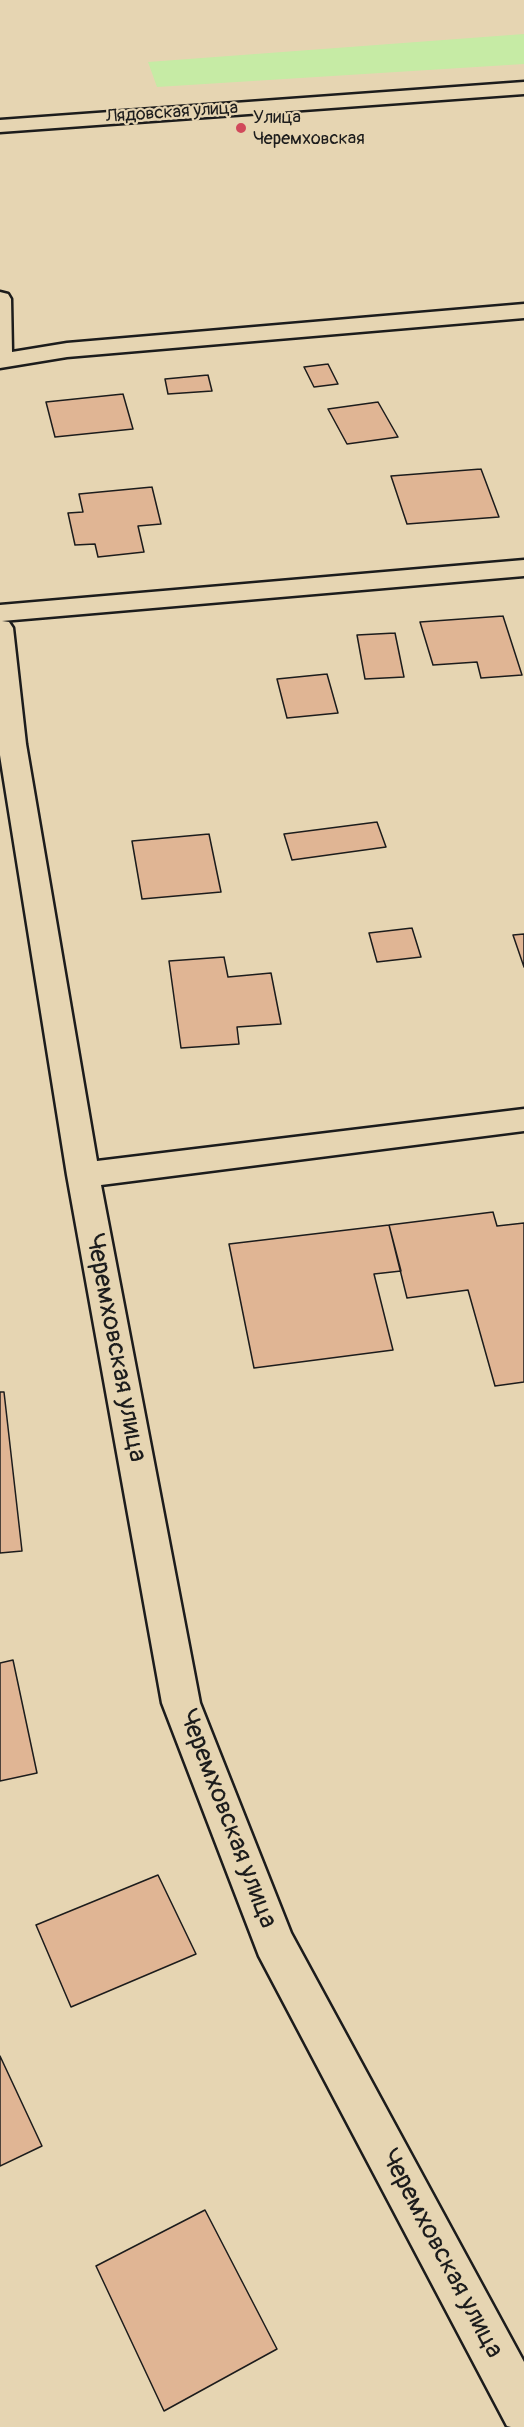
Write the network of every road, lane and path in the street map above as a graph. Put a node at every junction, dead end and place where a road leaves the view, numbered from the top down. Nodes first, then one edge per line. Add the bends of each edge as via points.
1 (524, 88) edge
2 (0, 126) edge
3 (0, 299) edge
4 (524, 311) edge
5 (0, 361) edge
6 (524, 568) edge
7 (0, 613) edge
8 (0, 628) edge
9 (6, 745) edge
10 (524, 1120) edge
11 (83, 1175) junction
12 (524, 2409) edge

1 - 2 street, Лядовская улица
3 - 5 street
4 - 5 street via 68,350
6 - 7 street
8 - 9 street, Черемховская улица
9 - 11 street, Черемховская улица
10 - 11 street
11 - 12 street, Черемховская улица via 181,1703 274,1942

